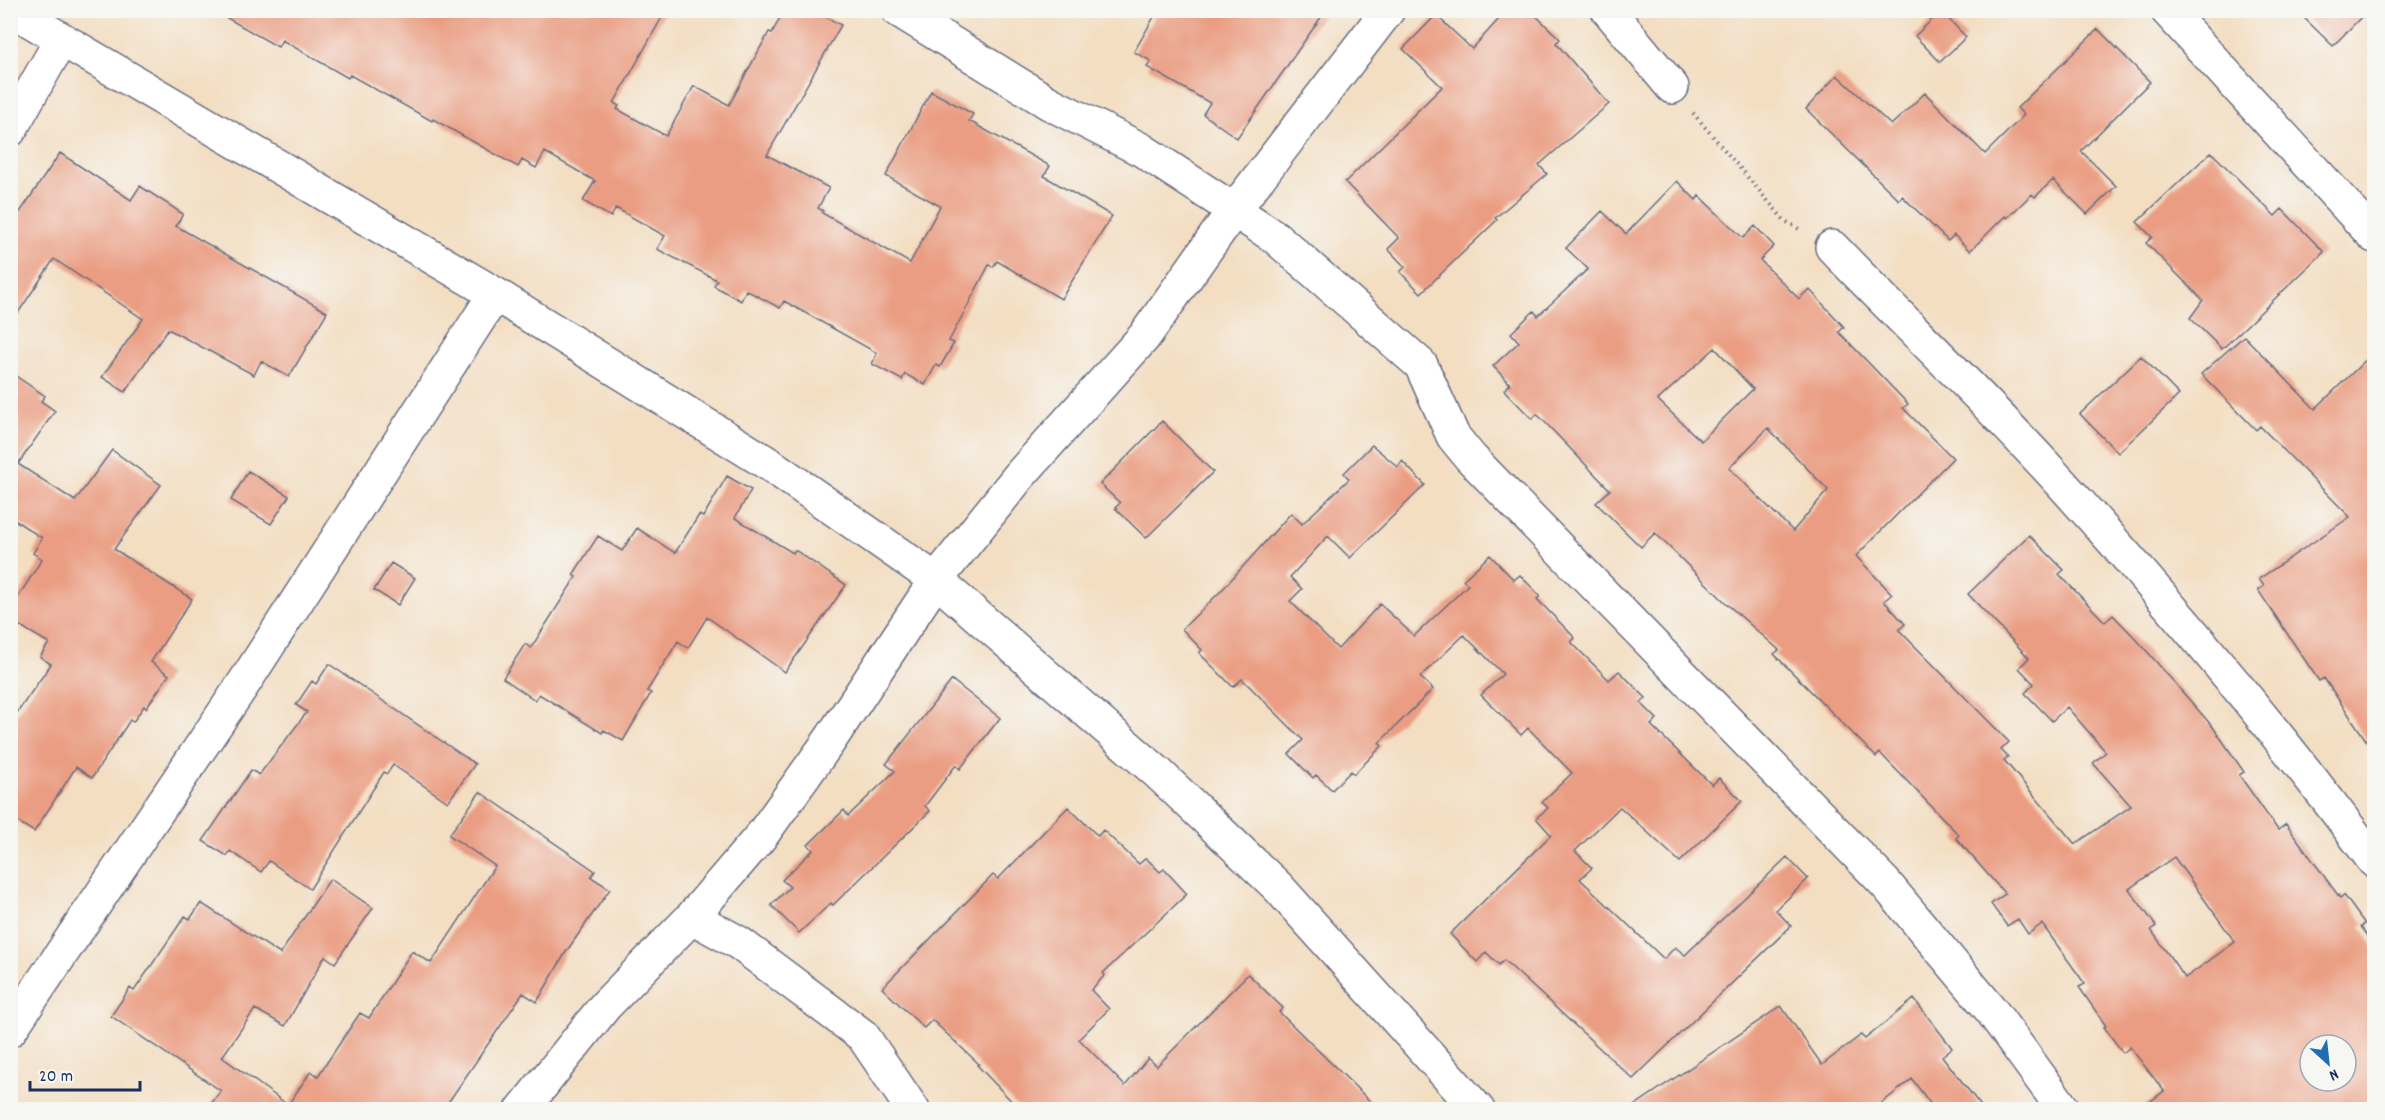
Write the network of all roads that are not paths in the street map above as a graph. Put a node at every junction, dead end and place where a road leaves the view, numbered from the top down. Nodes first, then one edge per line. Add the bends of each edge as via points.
1 (12, 10) edge
2 (898, 10) edge
3 (1388, 10) edge
4 (1608, 10) edge
5 (2167, 10) edge
6 (61, 40) junction
7 (1672, 87) road end
8 (10, 130) edge
9 (1234, 210) junction
10 (2374, 236) edge
11 (1832, 247) road end
12 (495, 294) junction
13 (936, 580) junction
14 (2374, 861) edge
15 (692, 917) junction
16 (10, 1030) edge
17 (522, 1110) edge
18 (913, 1110) edge
19 (1478, 1110) edge
20 (2064, 1110) edge

1 - 6 street
2 - 9 street via 1049,103 1142,150
3 - 9 street
4 - 7 street
5 - 10 street
6 - 8 street
6 - 12 street
9 - 13 street via 1144,337 1020,476
9 - 20 street via 1275,237 1421,365 1453,436 1470,457 1885,883 1991,1010
11 - 14 street via 2060,482 2183,622
12 - 13 street via 772,466
12 - 16 street via 246,680
13 - 15 street via 762,835
13 - 19 street via 1158,773 1278,887
15 - 17 street via 605,1005
15 - 18 street via 739,943 863,1036

